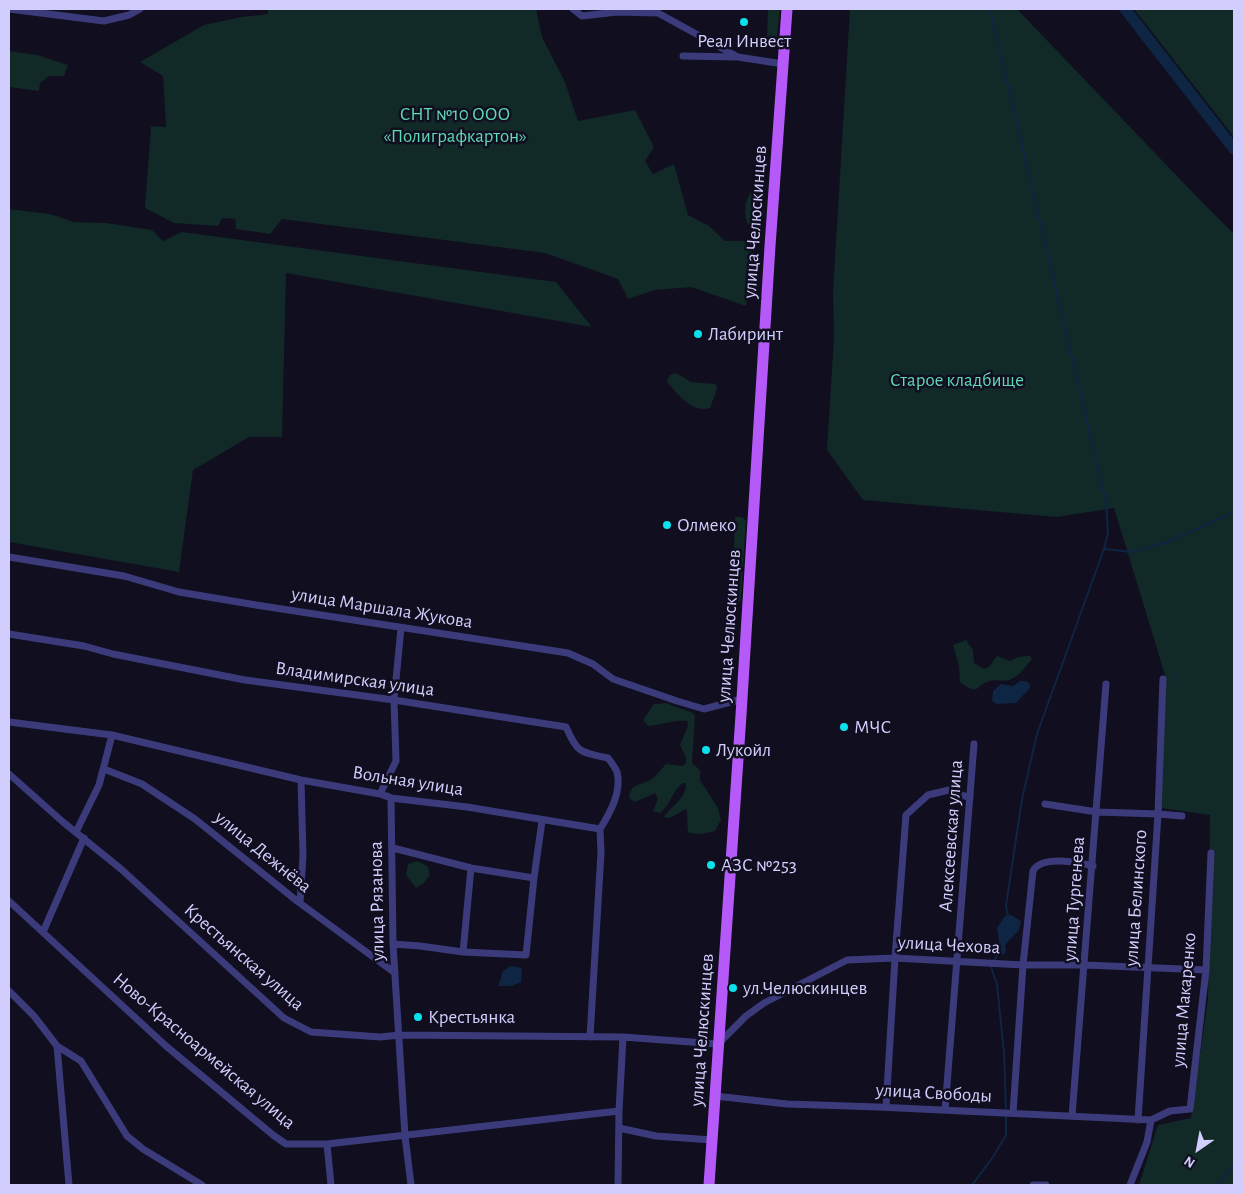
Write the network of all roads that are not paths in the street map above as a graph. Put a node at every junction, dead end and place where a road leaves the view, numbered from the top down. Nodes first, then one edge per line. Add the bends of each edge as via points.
1 (9, 9) edge
2 (140, 9) edge
3 (572, 9) edge
4 (787, 9) edge
5 (683, 56) dead end
6 (738, 57) junction
7 (783, 64) junction
8 (9, 557) edge
9 (401, 628) junction
10 (9, 634) edge
11 (1163, 679) dead end
12 (1106, 684) dead end
13 (742, 699) junction
14 (394, 700) junction
15 (9, 722) edge
16 (112, 735) junction
17 (974, 744) dead end
18 (104, 768) junction
19 (9, 774) edge
20 (301, 780) junction
21 (380, 794) junction
22 (391, 798) junction
23 (970, 798) junction
24 (1044, 804) dead end
25 (1097, 812) junction
26 (1158, 814) junction
27 (1182, 816) dead end
28 (542, 820) junction
29 (600, 829) junction
30 (76, 832) junction
31 (84, 838) junction
32 (393, 848) junction
33 (1210, 854) dead end
34 (1093, 866) junction
35 (471, 868) junction
36 (534, 878) junction
37 (9, 901) edge
38 (300, 903) junction
39 (43, 932) junction
40 (393, 944) junction
41 (463, 952) junction
42 (895, 958) junction
43 (957, 961) junction
44 (1023, 965) junction
45 (1085, 965) junction
46 (1147, 967) junction
47 (1206, 970) junction
48 (395, 973) junction
49 (9, 991) edge
50 (400, 1035) junction
51 (590, 1037) junction
52 (623, 1037) junction
53 (718, 1044) junction
54 (57, 1046) junction
55 (715, 1096) junction
56 (886, 1107) junction
57 (945, 1110) junction
58 (619, 1111) junction
59 (1013, 1114) junction
60 (1072, 1116) junction
61 (1138, 1120) junction
62 (1151, 1120) junction
63 (619, 1128) junction
64 (405, 1136) junction
65 (712, 1140) junction
66 (327, 1144) junction
67 (69, 1185) edge
68 (202, 1185) edge
69 (331, 1185) edge
70 (411, 1185) edge
71 (618, 1185) edge
72 (709, 1185) edge
73 (1033, 1185) edge
74 (1046, 1185) edge
75 (1130, 1185) edge

1 - 2 street via 104,21
3 - 6 street via 582,16 658,12
4 - 7 main road, улица Челюскинцев
5 - 6 street
6 - 7 street
7 - 13 main road, улица Челюскинцев
8 - 9 street, улица Маршала Жукова via 124,576 179,592
9 - 13 street, улица Маршала Жукова via 568,653 593,664 613,679 704,709
9 - 14 street
10 - 14 street, Владимирская улица via 84,646 245,680
11 - 26 street, улица Белинского
12 - 25 street, улица Тургенева
13 - 53 main road, улица Челюскинцев
14 - 21 street via 396,760
14 - 29 street, Владимирская улица via 566,727 575,747 586,754 608,758 617,771 612,809
15 - 16 street, Вольная улица
16 - 18 street
16 - 20 street, Вольная улица
17 - 23 street, Алексеевская улица
18 - 30 street
18 - 38 street, улица Дежнёва via 142,784 195,819
19 - 30 street, Крестьянская улица
20 - 21 street, Вольная улица
20 - 38 street via 303,856
21 - 22 street
22 - 28 street, Вольная улица
22 - 32 street, улица Рязанова
23 - 42 street via 949,790 928,794 906,815
23 - 43 street, Алексеевская улица
24 - 25 street
25 - 26 street
25 - 34 street, улица Тургенева
26 - 27 street
26 - 46 street, улица Белинского
28 - 29 street, Вольная улица
28 - 36 street
29 - 51 street
30 - 31 street, Крестьянская улица
31 - 39 street
31 - 50 street, Крестьянская улица via 284,1018 311,1032
32 - 35 street
32 - 40 street, улица Рязанова
33 - 47 street, улица Макаренко
34 - 44 street via 1054,861 1036,865
34 - 45 street, улица Тургенева
35 - 36 street
35 - 41 street
36 - 41 street via 526,955
37 - 39 street, Ново-Красноармейская улица
38 - 48 street, улица Дежнёва
39 - 66 street, Ново-Красноармейская улица via 166,1046 273,1135 286,1144
40 - 41 street
40 - 48 street, улица Рязанова
42 - 43 street, улица Чехова
42 - 53 street, улица Чехова via 847,960 764,1003
42 - 56 street
43 - 44 street, улица Чехова
43 - 57 street, Алексеевская улица
44 - 45 street, улица Чехова
44 - 59 street
45 - 46 street, улица Чехова
45 - 60 street, улица Тургенева
46 - 47 street, улица Чехова
46 - 61 street, улица Белинского
47 - 62 street, улица Макаренко via 1190,1109 1170,1111
48 - 50 street, улица Рязанова
49 - 54 street
50 - 51 street, Крестьянская улица
50 - 64 street, улица Рязанова
51 - 52 street, Крестьянская улица
52 - 53 street, Крестьянская улица
52 - 58 street
53 - 55 main road, улица Челюскинцев
54 - 67 street
54 - 68 street via 81,1060 127,1136 143,1150
55 - 56 street, улица Свободы via 787,1104
55 - 65 main road, улица Челюскинцев
56 - 57 street, улица Свободы
57 - 59 street, улица Свободы
58 - 63 street
58 - 64 street, Ново-Красноармейская улица
59 - 60 street, улица Свободы
60 - 61 street, улица Свободы
61 - 62 street, улица Свободы
62 - 75 street
63 - 65 street via 656,1136
63 - 71 street
64 - 66 street, Ново-Красноармейская улица
64 - 70 street, улица Рязанова
65 - 72 main road, улица Челюскинцев
66 - 69 street
73 - 74 street

